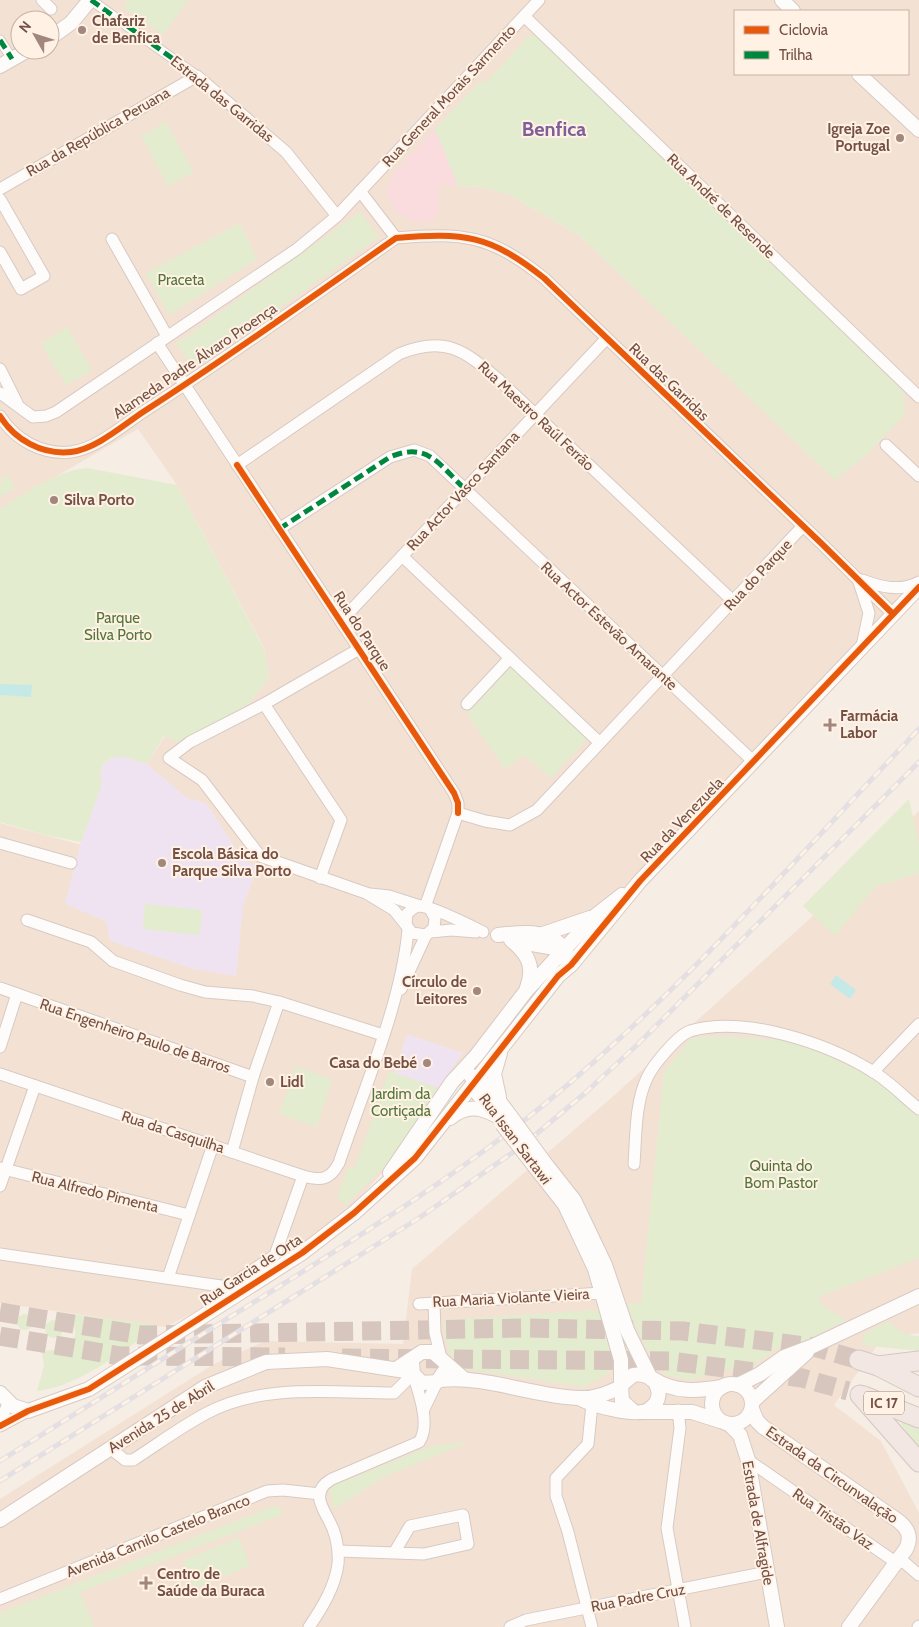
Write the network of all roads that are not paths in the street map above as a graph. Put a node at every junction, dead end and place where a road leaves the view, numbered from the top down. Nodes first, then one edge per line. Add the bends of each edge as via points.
1 (42, 0) edge
2 (90, 0) edge
3 (539, 0) edge
4 (782, 0) edge
5 (51, 10) dead end
6 (792, 10) edge
7 (524, 16) junction
8 (60, 31) edge
9 (1, 42) edge
10 (6, 63) edge
11 (860, 75) edge
12 (196, 76) junction
13 (919, 130) edge
14 (0, 189) edge
15 (360, 191) junction
16 (0, 199) edge
17 (337, 216) junction
18 (396, 238) junction
19 (112, 239) dead end
20 (0, 252) edge
21 (167, 336) junction
22 (606, 339) junction
23 (157, 343) junction
24 (0, 369) edge
25 (185, 386) junction
26 (0, 393) edge
27 (919, 397) edge
28 (20, 409) junction
29 (535, 414) junction
30 (1, 418) edge
31 (886, 445) dead end
32 (237, 465) junction
33 (919, 476) edge
34 (465, 489) junction
35 (803, 526) junction
36 (280, 529) junction
37 (402, 556) junction
38 (858, 578) junction
39 (919, 582) edge
40 (919, 588) edge
41 (733, 601) junction
42 (892, 614) junction
43 (341, 621) junction
44 (862, 647) junction
45 (358, 648) junction
46 (510, 658) junction
47 (663, 676) junction
48 (264, 704) junction
49 (467, 704) dead end
50 (600, 743) junction
51 (754, 762) junction
52 (458, 813) junction
53 (0, 843) edge
54 (71, 863) dead end
55 (320, 878) junction
56 (640, 881) junction
57 (366, 893) junction
58 (425, 907) junction
59 (595, 916) junction
60 (26, 920) dead end
61 (407, 927) junction
62 (483, 932) junction
63 (428, 934) junction
64 (542, 934) junction
65 (504, 938) junction
66 (590, 943) junction
67 (563, 950) junction
68 (558, 976) junction
69 (0, 988) edge
70 (526, 991) junction
71 (17, 994) junction
72 (279, 1002) junction
73 (393, 1004) junction
74 (919, 1024) edge
75 (383, 1035) junction
76 (506, 1042) junction
77 (0, 1046) edge
78 (464, 1069) junction
79 (872, 1072) junction
80 (0, 1074) edge
81 (254, 1077) junction
82 (474, 1080) junction
83 (35, 1086) junction
84 (919, 1109) edge
85 (502, 1115) junction
86 (444, 1123) junction
87 (213, 1145) junction
88 (232, 1152) junction
89 (634, 1164) dead end
90 (540, 1165) junction
91 (2, 1169) edge
92 (303, 1176) junction
93 (0, 1186) edge
94 (379, 1190) junction
95 (189, 1215) junction
96 (0, 1254) edge
97 (168, 1278) junction
98 (603, 1292) junction
99 (919, 1296) edge
100 (434, 1303) junction
101 (419, 1304) dead end
102 (435, 1333) junction
103 (813, 1346) junction
104 (419, 1355) junction
105 (442, 1359) junction
106 (859, 1360) tunnel mouth
107 (919, 1361) edge
108 (878, 1366) junction
109 (396, 1370) junction
110 (413, 1374) junction
111 (652, 1378) junction
112 (464, 1379) junction
113 (438, 1381) junction
114 (738, 1385) junction
115 (621, 1386) junction
116 (722, 1386) junction
117 (919, 1387) edge
118 (4, 1397) edge
119 (586, 1401) junction
120 (752, 1405) junction
121 (678, 1410) junction
122 (28, 1411) junction
123 (423, 1411) junction
124 (636, 1412) junction
125 (919, 1418) edge
126 (724, 1422) junction
127 (0, 1425) edge
128 (111, 1449) junction
129 (748, 1460) junction
130 (919, 1462) edge
131 (320, 1492) junction
132 (0, 1520) edge
133 (338, 1550) junction
134 (394, 1553) junction
135 (898, 1561) junction
136 (766, 1572) junction
137 (919, 1575) edge
138 (678, 1590) junction
139 (0, 1599) edge
140 (588, 1608) junction
141 (309, 1627) edge
142 (510, 1627) edge
143 (592, 1627) edge
144 (685, 1627) edge
145 (777, 1627) edge
146 (849, 1627) edge

1 - 5 street
2 - 8 street
2 - 12 street, Estrada das Garridas
3 - 7 street, Rua General Morais Sarmento
4 - 6 street
7 - 15 street, Rua General Morais Sarmento
7 - 27 street, Rua André de Resende
9 - 10 street
11 - 13 street
12 - 14 street, Rua da República Peruana
12 - 17 street, Estrada das Garridas via 286,152
15 - 17 street
15 - 18 street
16 - 20 street via 44,276 21,289
17 - 21 street via 297,248
18 - 22 street, Rua das Garridas via 457,235 492,244 544,278
18 - 25 street, Alameda Padre Álvaro Proença
19 - 21 street
21 - 23 street
22 - 29 street, Rua Actor Vasco Santana
22 - 35 street, Rua das Garridas
23 - 25 street, Rua do Parque
23 - 28 street via 56,412 33,417
24 - 28 street
25 - 30 street, Alameda Padre Álvaro Proença via 88,447 70,452 34,446 18,436
25 - 32 street, Rua do Parque
26 - 28 street
29 - 32 street, Rua Maestro Raúl Ferrão via 472,357 452,347 418,346 399,354
29 - 34 street, Rua Actor Vasco Santana
29 - 41 street, Rua Maestro Raúl Ferrão
31 - 33 street
32 - 36 street, Rua do Parque
34 - 36 street, Rua Actor Estevão Amarante via 430,456 414,450 402,452
34 - 37 street, Rua Actor Vasco Santana
34 - 47 street, Rua Actor Estevão Amarante
35 - 38 street, Rua das Garridas
35 - 41 street, Rua do Parque
36 - 43 street, Rua do Parque
37 - 43 street, Rua Actor Vasco Santana
37 - 46 street
38 - 39 street via 890,588
38 - 42 street, Rua das Garridas
38 - 44 street via 869,613
40 - 42 street, Rua da Venezuela
41 - 47 street, Rua do Parque
42 - 44 street, Rua da Venezuela
43 - 45 street, Rua do Parque
44 - 51 street, Rua da Venezuela
45 - 48 street
45 - 52 street, Rua do Parque via 454,793
46 - 49 street
46 - 50 street
47 - 50 street, Rua do Parque
47 - 51 street, Rua Actor Estevão Amarante
48 - 55 street via 341,820
48 - 55 street via 190,742 169,758 202,780 260,856
50 - 52 street, Rua do Parque via 537,810 510,824
51 - 56 street, Rua da Venezuela
52 - 58 street
53 - 54 street
55 - 57 street
56 - 59 street, Rua da Venezuela
56 - 66 street, Rua da Venezuela
57 - 58 street
57 - 61 street via 394,910
58 - 61 street via 415,907 407,914
58 - 62 street
58 - 63 street via 435,918 434,928
59 - 64 street
59 - 67 street, Rua da Venezuela
60 - 72 street via 91,942 113,961 180,985 205,992
61 - 63 street via 416,936
61 - 73 street via 405,957
62 - 63 street via 451,930
62 - 65 street
63 - 73 street
64 - 65 street
64 - 67 street via 556,940
65 - 67 street
65 - 70 street via 526,954 531,965
66 - 67 street
66 - 68 street, Rua da Venezuela
67 - 68 street
67 - 70 street, Rua da Venezuela
68 - 76 street, Rua da Venezuela
69 - 71 street, Rua Engenheiro Paulo de Barros
70 - 78 street, Rua da Venezuela
71 - 77 street
71 - 81 street, Rua Engenheiro Paulo de Barros
72 - 75 street
72 - 81 street
73 - 75 street
74 - 79 street
75 - 92 street, Rua da Casquilha via 339,1163 326,1178 319,1180
76 - 82 street, Rua da Venezuela
76 - 85 street via 494,1074
78 - 82 street, Rua Issan Sartawi
78 - 94 street, Rua Garcia de Orta
79 - 84 street
79 - 89 street via 822,1046 756,1029 688,1032 658,1060 646,1080 638,1114
80 - 83 street, Rua da Casquilha
81 - 88 street
82 - 85 street, Rua Issan Sartawi via 478,1094
82 - 86 street, Rua Garcia de Orta
83 - 87 street, Rua da Casquilha
83 - 91 street
85 - 86 street via 470,1108 463,1109
85 - 90 street, Rua Issan Sartawi, bridge
86 - 94 street, Rua Garcia de Orta via 415,1158
87 - 88 street, Rua da Casquilha
87 - 95 street
88 - 92 street, Rua da Casquilha
90 - 98 street, Rua Issan Sartawi via 565,1205
90 - 111 street, Rua Issan Sartawi via 574,1200 605,1265 626,1330
91 - 93 street
91 - 95 street, Rua Alfredo Pimenta
92 - 97 street via 275,1255 228,1287
94 - 122 street, Rua Garcia de Orta via 302,1253 89,1389
95 - 97 street
96 - 97 street
98 - 100 street, Rua Maria Violante Vieira
98 - 115 street, Rua Issan Sartawi via 621,1360
99 - 103 street
100 - 101 street, Rua Maria Violante Vieira
100 - 102 street
102 - 104 street
102 - 105 street
103 - 114 street via 784,1357
103 - 120 street
104 - 105 street via 433,1352
104 - 109 street
104 - 110 street
105 - 112 street
105 - 113 street via 444,1374
106 - 108 highway, IC 17
107 - 108 highway
108 - 117 highway, IC 17
109 - 110 street, Avenida 25 de Abril
109 - 128 street, Avenida 25 de Abril via 327,1359 266,1362 205,1387
110 - 113 street via 422,1383
110 - 123 street
110 - 128 street via 394,1393 282,1392 249,1397 208,1412 133,1460 125,1460
111 - 115 street via 632,1375
111 - 116 street via 682,1390
111 - 124 street via 658,1389 657,1400 650,1409
112 - 113 street
112 - 119 street
113 - 123 street
114 - 116 street
114 - 120 street via 744,1388
115 - 119 street
115 - 124 street via 622,1400
116 - 126 street via 716,1392 712,1407 714,1414
118 - 122 street via 13,1406
118 - 127 street
119 - 124 street
119 - 140 street via 588,1444 556,1478 556,1496
120 - 126 street via 744,1420
120 - 135 street, Estrada da Circunvalação via 756,1421 763,1427 903,1524 909,1533 909,1542
121 - 124 street
121 - 126 street via 705,1414
121 - 138 street via 680,1428 667,1528
122 - 127 street, Rua Garcia de Orta
123 - 131 street via 423,1436 417,1444 332,1479 322,1485
125 - 130 highway, IC 17 via 854,1393
126 - 129 street, Estrada de Alfragide via 740,1435
128 - 132 street, Avenida 25 de Abril
129 - 135 street, Rua Tristão Vaz
129 - 136 street, Estrada de Alfragide
131 - 133 street
131 - 139 street, Avenida Camilo Castelo Branco via 267,1491
133 - 134 street
133 - 141 street via 331,1590
134 - 134 street via 424,1554 468,1544 464,1515 410,1526
135 - 137 street, Rua Tristão Vaz
135 - 146 street
136 - 138 street, Rua Padre Cruz
136 - 145 street, Estrada de Alfragide
138 - 140 street, Rua Padre Cruz
138 - 144 street
140 - 142 street, Rua Padre Cruz via 526,1620
140 - 143 street

